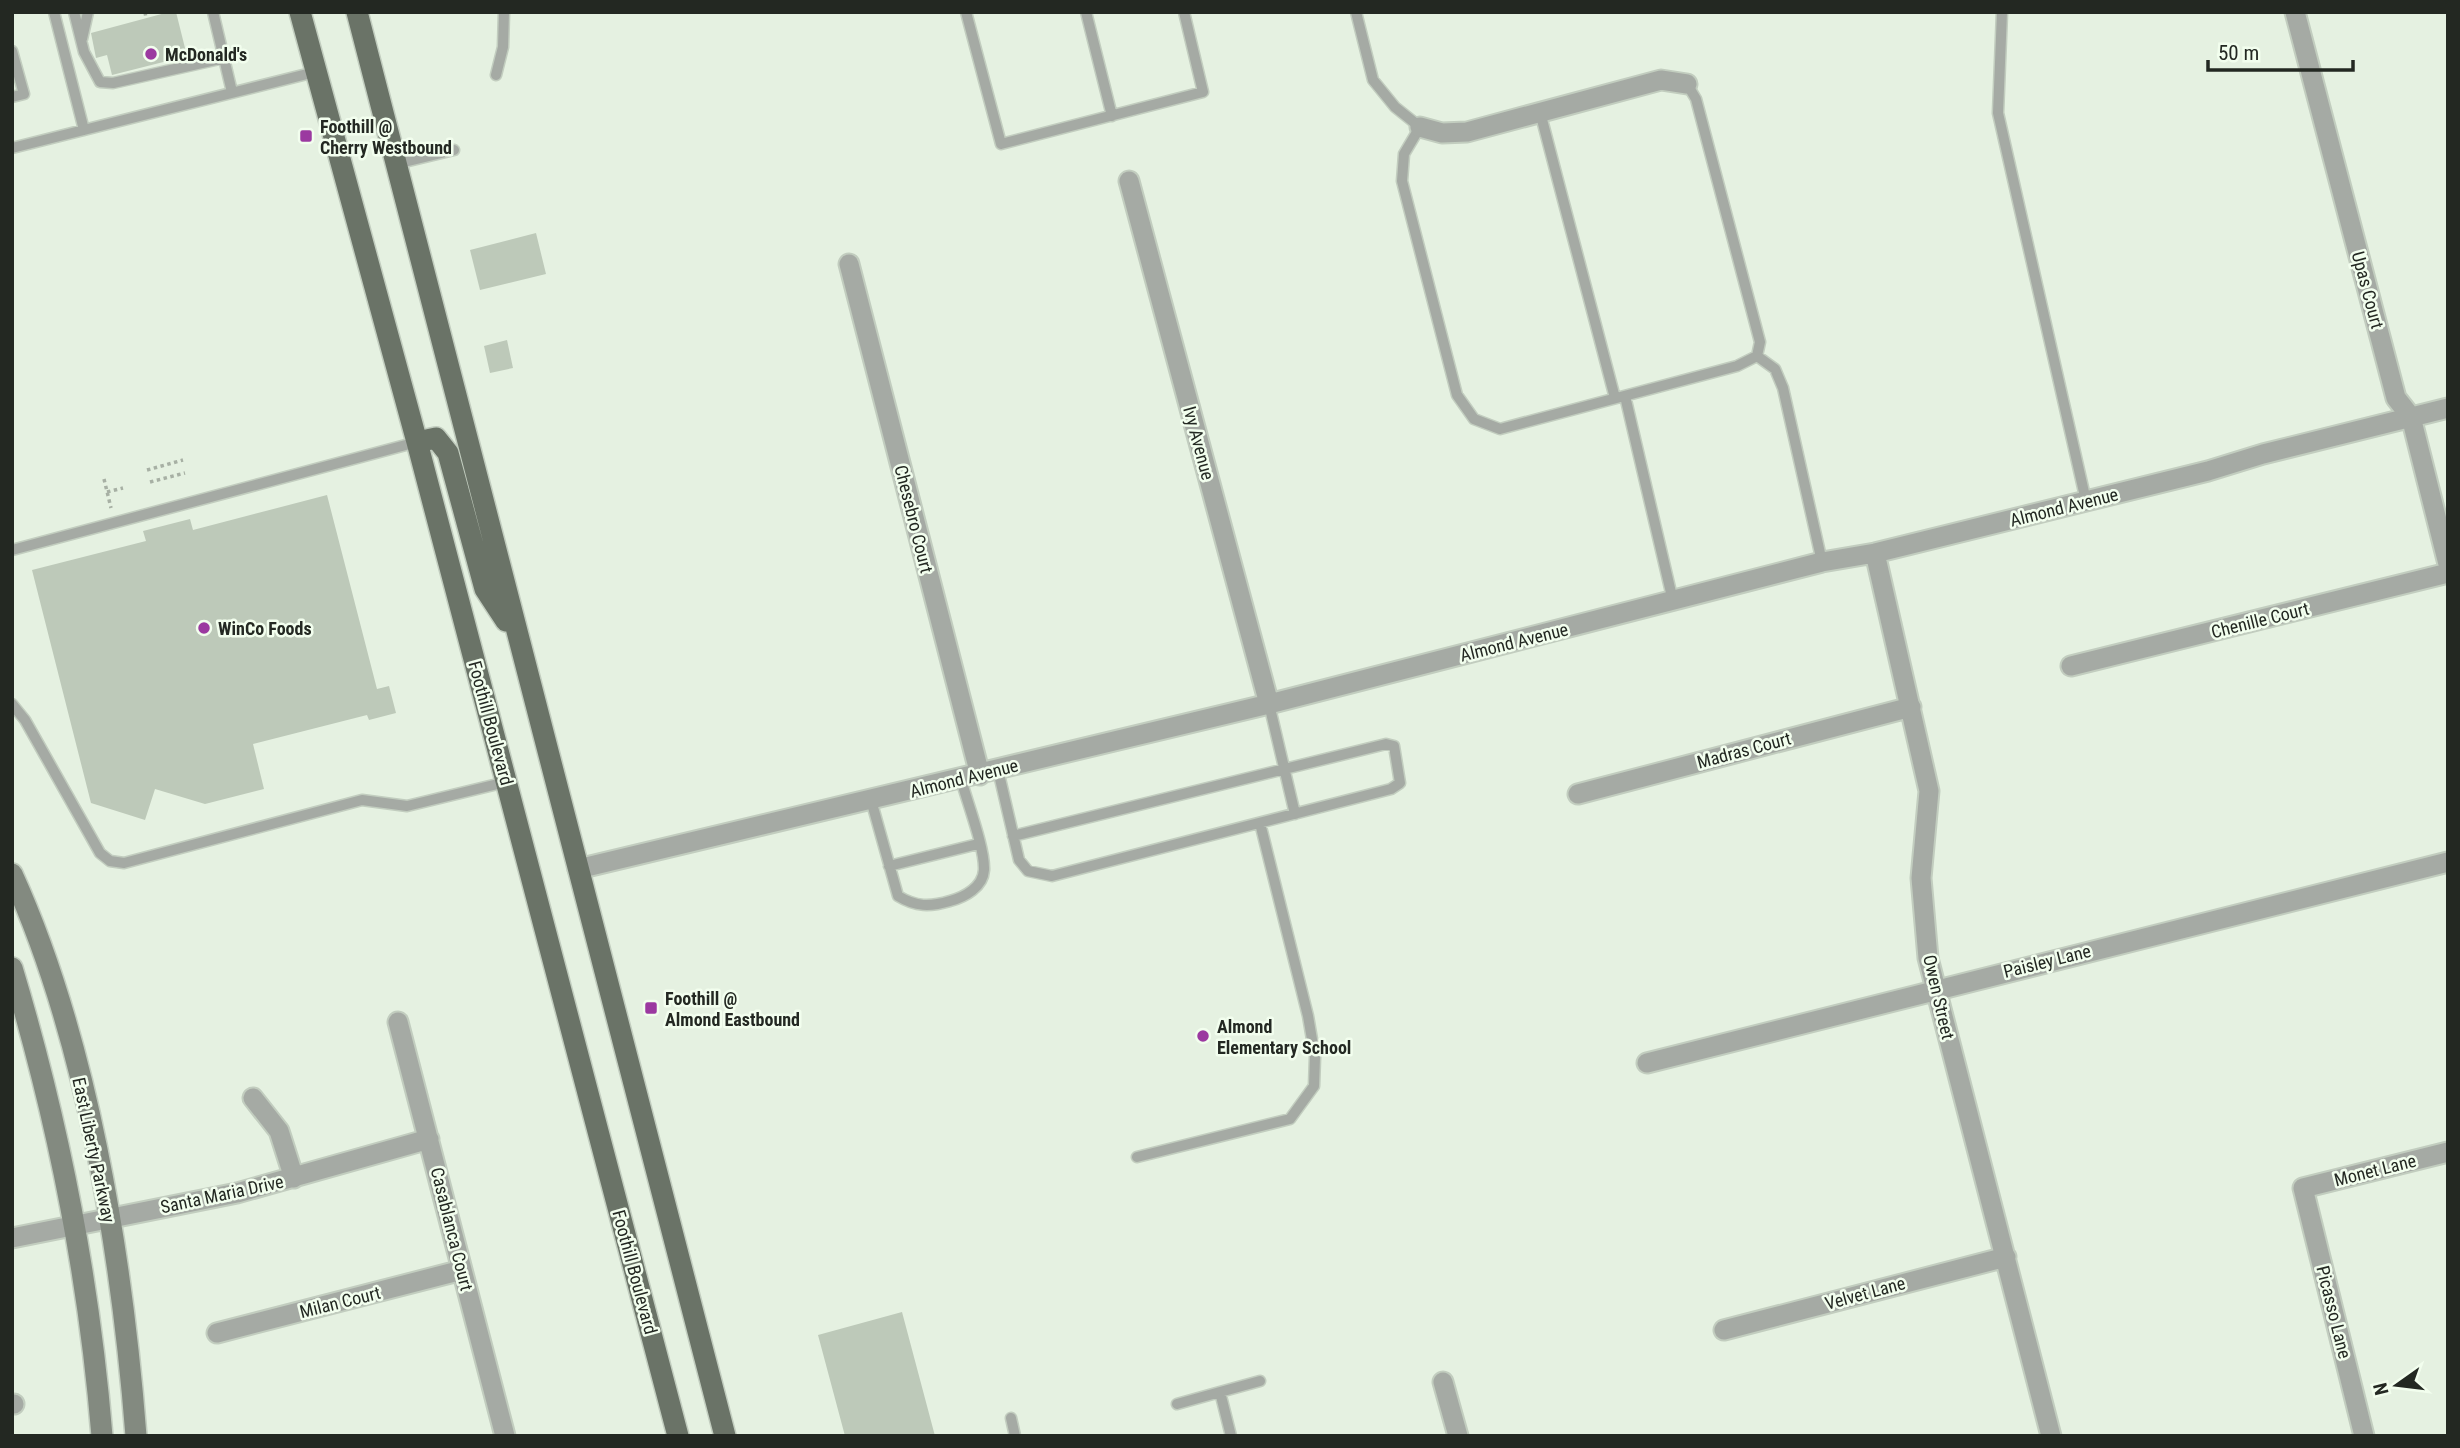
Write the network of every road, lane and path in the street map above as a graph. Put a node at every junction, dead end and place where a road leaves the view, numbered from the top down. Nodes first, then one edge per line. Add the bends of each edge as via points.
1 (54, 12) edge
2 (74, 12) edge
3 (88, 12) edge
4 (145, 12) edge
5 (213, 12) edge
6 (300, 12) edge
7 (357, 12) edge
8 (504, 12) edge
9 (966, 12) edge
10 (1086, 12) edge
11 (1184, 12) edge
12 (1356, 12) edge
13 (2002, 12) edge
14 (2295, 12) edge
15 (146, 18) dead end
16 (81, 40) junction
17 (12, 51) edge
18 (225, 58) junction
19 (315, 72) junction
20 (496, 75) dead end
21 (1687, 84) joint
22 (232, 92) junction
23 (12, 97) edge
24 (1540, 112) junction
25 (1112, 116) junction
26 (1420, 127) junction
27 (84, 130) junction
28 (12, 148) edge
29 (454, 150) dead end
30 (395, 164) junction
31 (1129, 181) dead end
32 (849, 264) dead end
33 (1757, 356) junction
34 (1620, 397) junction
35 (2448, 408) edge
36 (2411, 417) junction
37 (417, 442) junction
38 (183, 460) dead end
39 (147, 470) dead end
40 (185, 473) dead end
41 (150, 482) dead end
42 (123, 488) dead end
43 (107, 492) dead end
44 (2086, 501) junction
45 (12, 550) edge
46 (1875, 553) junction
47 (1822, 562) junction
48 (2448, 564) edge
49 (2448, 573) edge
50 (1674, 601) junction
51 (515, 634) junction
52 (2071, 666) dead end
53 (12, 704) edge
54 (1269, 704) junction
55 (1911, 707) junction
56 (1284, 769) junction
57 (979, 774) junction
58 (506, 782) junction
59 (1578, 794) dead end
60 (871, 800) junction
61 (1295, 814) junction
62 (1260, 823) junction
63 (1013, 836) junction
64 (978, 844) junction
65 (2448, 862) edge
66 (889, 866) junction
67 (578, 869) junction
68 (12, 874) edge
69 (12, 968) edge
70 (1935, 989) junction
71 (398, 1022) dead end
72 (1647, 1063) dead end
73 (254, 1098) dead end
74 (429, 1139) junction
75 (2448, 1152) edge
76 (1137, 1157) dead end
77 (294, 1178) junction
78 (2303, 1188) joint
79 (110, 1218) junction
80 (75, 1226) junction
81 (12, 1238) edge
82 (2006, 1256) junction
83 (462, 1270) junction
84 (1724, 1330) dead end
85 (217, 1333) dead end
86 (1260, 1381) dead end
87 (1443, 1382) dead end
88 (1220, 1392) junction
89 (1177, 1404) dead end
90 (1011, 1418) dead end
91 (102, 1436) edge
92 (136, 1436) edge
93 (505, 1436) edge
94 (678, 1436) edge
95 (725, 1436) edge
96 (1015, 1436) edge
97 (1231, 1436) edge
98 (1458, 1436) edge
99 (2051, 1436) edge
100 (2364, 1436) edge

1 - 27 lane
2 - 16 lane
3 - 16 lane
4 - 15 path
5 - 18 lane
6 - 19 main road, Foothill Boulevard
7 - 30 main road
8 - 20 lane
9 - 25 lane via 1001,144
10 - 25 lane
11 - 25 lane via 1203,92
12 - 26 lane via 1373,80 1395,107
13 - 44 lane via 1998,113
14 - 36 street, Upas Court via 2396,398
16 - 18 lane via 100,82
17 - 23 lane via 23,94
18 - 22 lane
19 - 22 lane
19 - 37 main road, Foothill Boulevard
21 - 24 street via 1661,80
21 - 33 lane via 1696,99 1760,342
22 - 27 lane
24 - 26 street via 1467,132 1442,133
24 - 34 lane
26 - 34 lane via 1404,154 1402,181 1457,395 1474,419 1500,429
27 - 28 lane
29 - 30 lane
30 - 51 main road
31 - 54 street, Ivy Avenue
32 - 57 street, Chesebro Court
33 - 34 lane via 1737,366
33 - 47 lane via 1775,369 1783,388
34 - 50 lane
35 - 36 street, Almond Avenue
36 - 44 street, Almond Avenue
36 - 48 street, Upas Court
37 - 45 lane
37 - 51 main road via 436,439 448,453 485,589
37 - 58 main road, Foothill Boulevard
38 - 39 path
40 - 41 path
42 - 43 path
44 - 46 street, Almond Avenue
46 - 47 street, Almond Avenue
46 - 55 street, Owen Street
47 - 50 street, Almond Avenue
49 - 52 street, Chenille Court
50 - 54 street, Almond Avenue
51 - 67 main road
53 - 58 lane via 100,853 110,861 124,863 362,800 407,806
54 - 56 lane
54 - 57 street, Almond Avenue
55 - 59 street, Madras Court
55 - 70 street, Owen Street via 1929,790 1921,878
56 - 61 lane
56 - 61 lane via 1386,744 1394,746 1399,762 1400,783 1391,789
56 - 63 lane
57 - 60 street, Almond Avenue
57 - 63 lane
57 - 64 lane
58 - 94 main road, Foothill Boulevard
60 - 66 lane
60 - 67 street, Almond Avenue
61 - 62 lane
62 - 63 lane via 1052,876 1028,871 1019,860
62 - 76 lane via 1308,1016 1314,1086 1290,1119
64 - 66 lane
64 - 66 lane via 984,871 976,888 934,905 912,905 898,896
65 - 70 street, Paisley Lane
67 - 95 main road
68 - 79 street, East Liberty Parkway via 62,1011
69 - 80 street, East Liberty Parkway
70 - 72 street, Paisley Lane
70 - 82 street, Owen Street
71 - 74 street, Casablanca Court
73 - 77 street via 279,1131
74 - 77 street, Santa Maria Drive
74 - 83 street, Casablanca Court
75 - 78 street, Monet Lane
77 - 79 street, Santa Maria Drive
78 - 100 street, Picasso Lane
79 - 80 street, Santa Maria Drive
79 - 92 street, East Liberty Parkway
80 - 81 street, Santa Maria Drive
80 - 91 street, East Liberty Parkway
82 - 84 street, Velvet Lane
82 - 99 street, Owen Street
83 - 85 street, Milan Court
83 - 93 street, Casablanca Court
86 - 88 lane
87 - 98 street
88 - 89 lane
88 - 97 lane
90 - 96 lane

